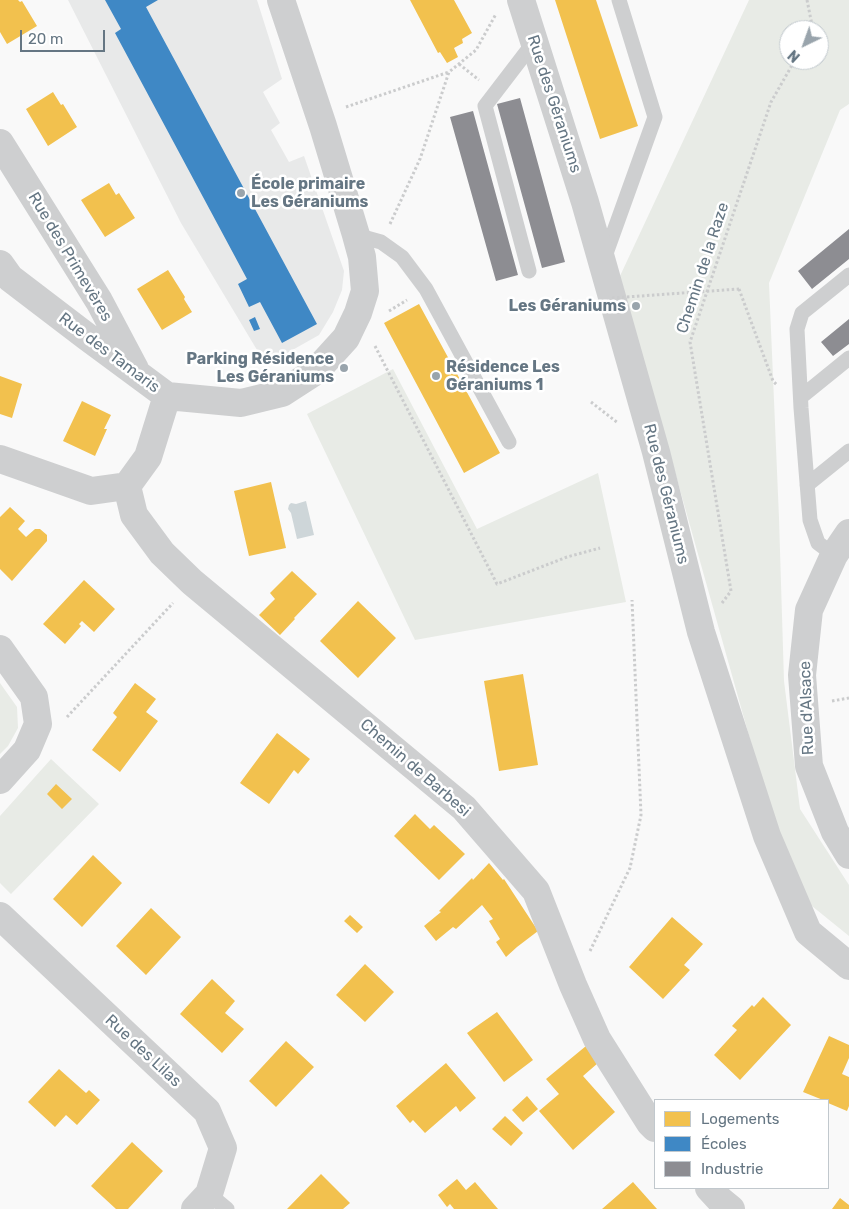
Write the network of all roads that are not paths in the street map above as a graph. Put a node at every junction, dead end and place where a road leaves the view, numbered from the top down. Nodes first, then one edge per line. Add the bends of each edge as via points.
1 (281, 0) edge
2 (619, 0) edge
3 (510, 5) edge
4 (534, 42) junction
5 (0, 143) edge
6 (369, 239) junction
7 (602, 263) junction
8 (0, 264) edge
9 (529, 271) dead end
10 (849, 275) edge
11 (849, 358) edge
12 (136, 373) junction
13 (167, 396) junction
14 (801, 402) junction
15 (509, 442) dead end
16 (849, 451) edge
17 (0, 459) edge
18 (807, 485) junction
19 (127, 486) junction
20 (842, 544) edge
21 (0, 649) edge
22 (0, 780) edge
23 (849, 855) edge
24 (0, 916) edge
25 (849, 966) edge
26 (654, 1127) edge
27 (710, 1189) edge
28 (211, 1204) edge
29 (731, 1209) edge

1 - 6 street via 323,126
2 - 7 lane via 656,117
3 - 4 street, Rue des Géraniums
4 - 7 street, Rue des Géraniums via 586,202
4 - 9 lane via 485,106
5 - 12 street, Rue des Primevères via 99,301
6 - 13 street via 362,257 365,291 358,313 346,338 316,371 282,393 241,403
6 - 15 lane via 402,257 426,289
7 - 25 street, Rue des Géraniums via 656,452 701,632 766,836 808,932
8 - 12 street, Rue des Tamaris via 10,278
10 - 14 lane via 802,313 797,329
11 - 14 lane
12 - 13 street, Rue des Tamaris
13 - 19 street, Rue des Tamaris via 148,457
14 - 18 lane
16 - 18 lane
17 - 19 street via 91,491
18 - 20 lane via 810,520 818,543
19 - 26 street, Chemin de Barbesi via 134,515 162,553 192,582 464,808 536,891 596,1039
20 - 23 street, Rue d'Alsace via 809,610 802,675 809,766 835,832
21 - 22 street via 34,697 38,724 27,750
24 - 28 street, Rue des Lilas via 207,1111 222,1148
27 - 29 street

